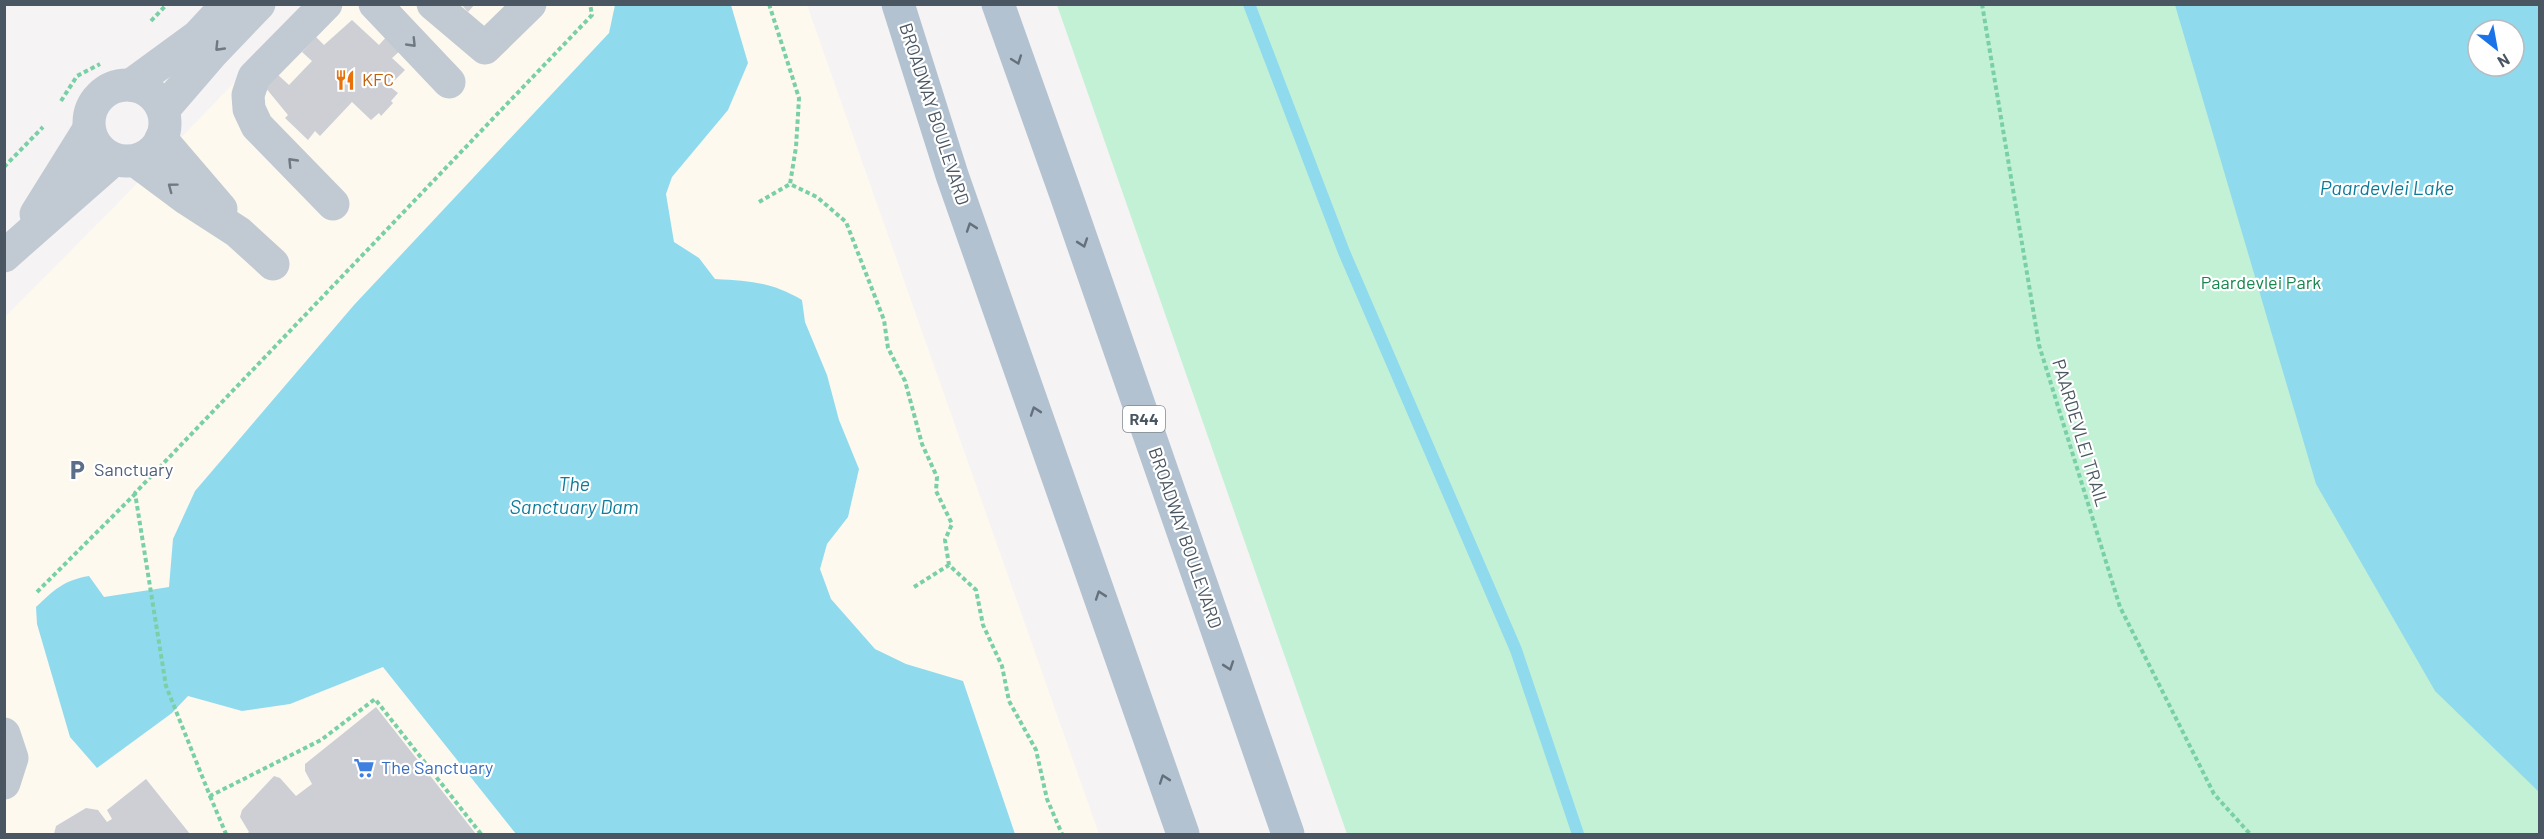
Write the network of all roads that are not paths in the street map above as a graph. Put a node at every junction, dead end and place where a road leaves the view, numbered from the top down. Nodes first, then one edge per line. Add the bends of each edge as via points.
1 (227, 4) edge
2 (259, 4) edge
3 (326, 4) edge
4 (375, 4) edge
5 (433, 4) edge
6 (530, 4) edge
7 (898, 4) edge
8 (998, 4) edge
9 (449, 82) dead end
10 (130, 85) junction
11 (162, 125) junction
12 (89, 129) junction
13 (125, 160) junction
14 (333, 204) dead end
15 (238, 231) junction
16 (12, 249) edge
17 (273, 264) dead end
18 (4, 734) edge
19 (4, 783) edge
20 (1183, 834) edge
21 (1288, 834) edge

1 - 10 street via 198,36
2 -> 11 street via 213,52
14 -> 3 street via 257,126 248,95 254,77
4 -> 9 street
5 - 6 street via 485,48
20 -> 7 main road, BROADWAY BOULEVARD via 952,175
8 -> 21 main road, BROADWAY BOULEVARD / R44
10 - 11 street via 151,93
10 - 12 street via 113,87 98,97 90,111
11 - 13 street via 152,153
11 - 15 street
12 - 13 street via 97,148
12 - 16 street
15 -> 13 street
13 - 16 street
15 - 17 street
18 - 19 street via 12,758

